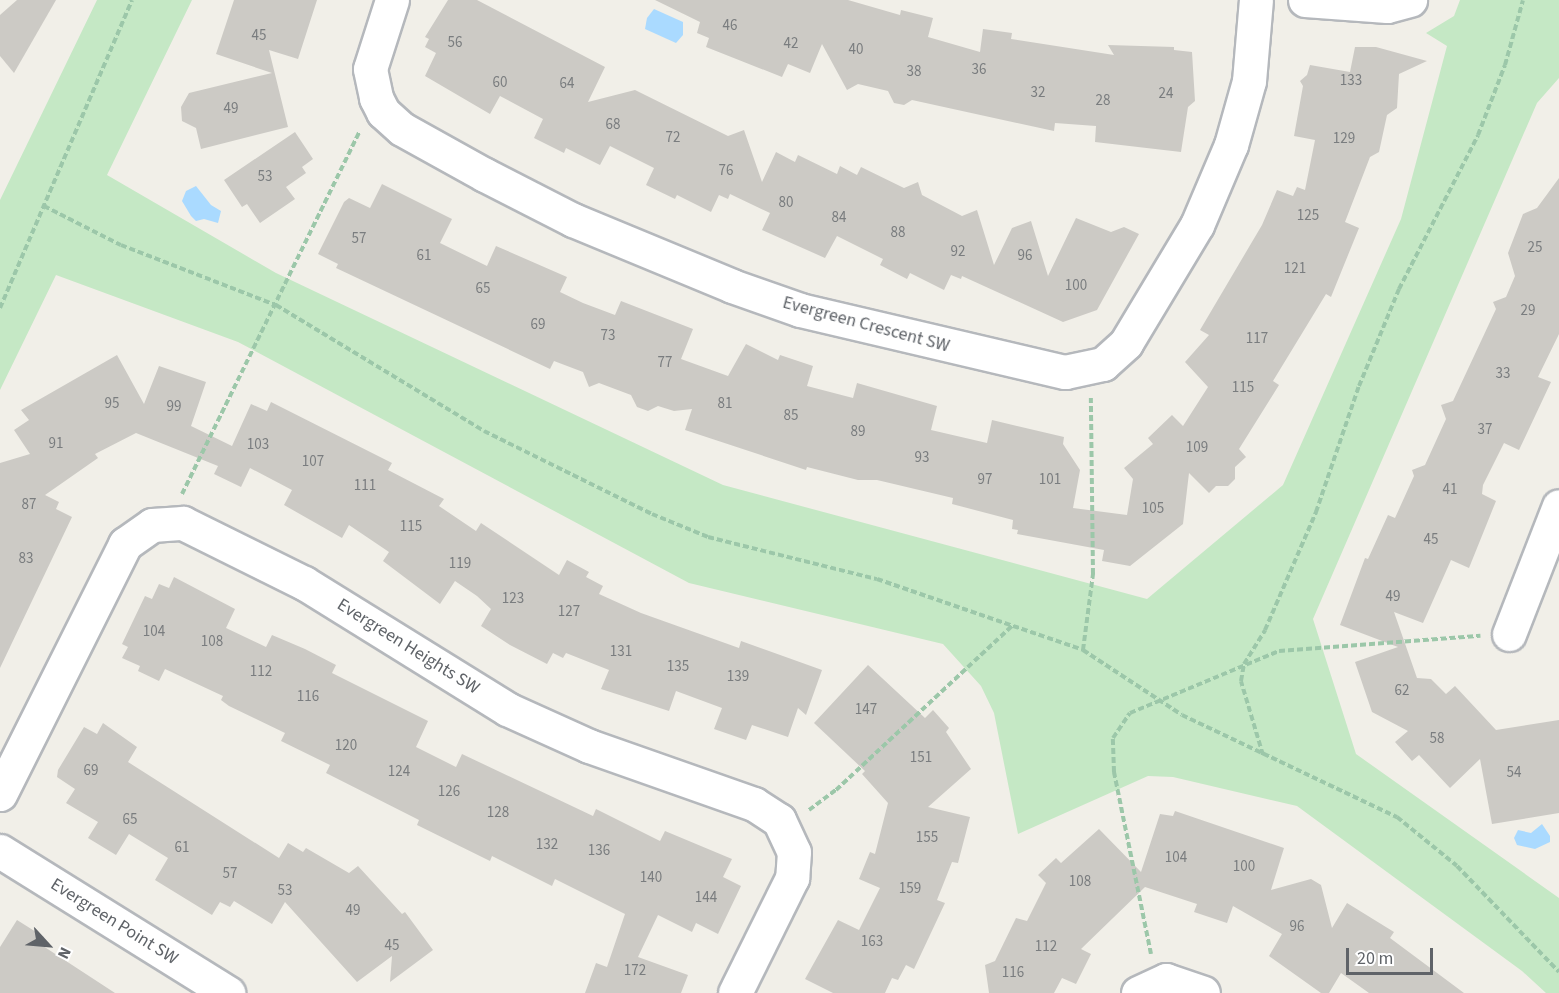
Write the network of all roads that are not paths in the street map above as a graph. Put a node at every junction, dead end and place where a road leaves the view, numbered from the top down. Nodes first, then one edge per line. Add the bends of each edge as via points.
1 (392, 0) edge
2 (1256, 0) edge
3 (1305, 0) edge
4 (1410, 0) edge
5 (1559, 506) edge
6 (1509, 634) road end
7 (0, 794) edge
8 (0, 851) edge
9 (1147, 987) edge
10 (228, 993) edge
11 (735, 993) edge
12 (1203, 993) edge

1 - 2 street, Evergreen Crescent SW via 370,69 383,112 402,129 485,175 573,220 800,310 1065,372 1091,370 1126,343 1217,184 1249,81
3 - 4 street via 1387,6
5 - 6 street
7 - 11 street, Evergreen Heights SW via 118,555 136,534 169,523 183,523 304,583 507,709 589,746 754,804 778,820 794,852 792,878
8 - 10 street, Evergreen Point SW
9 - 12 street via 1175,980

